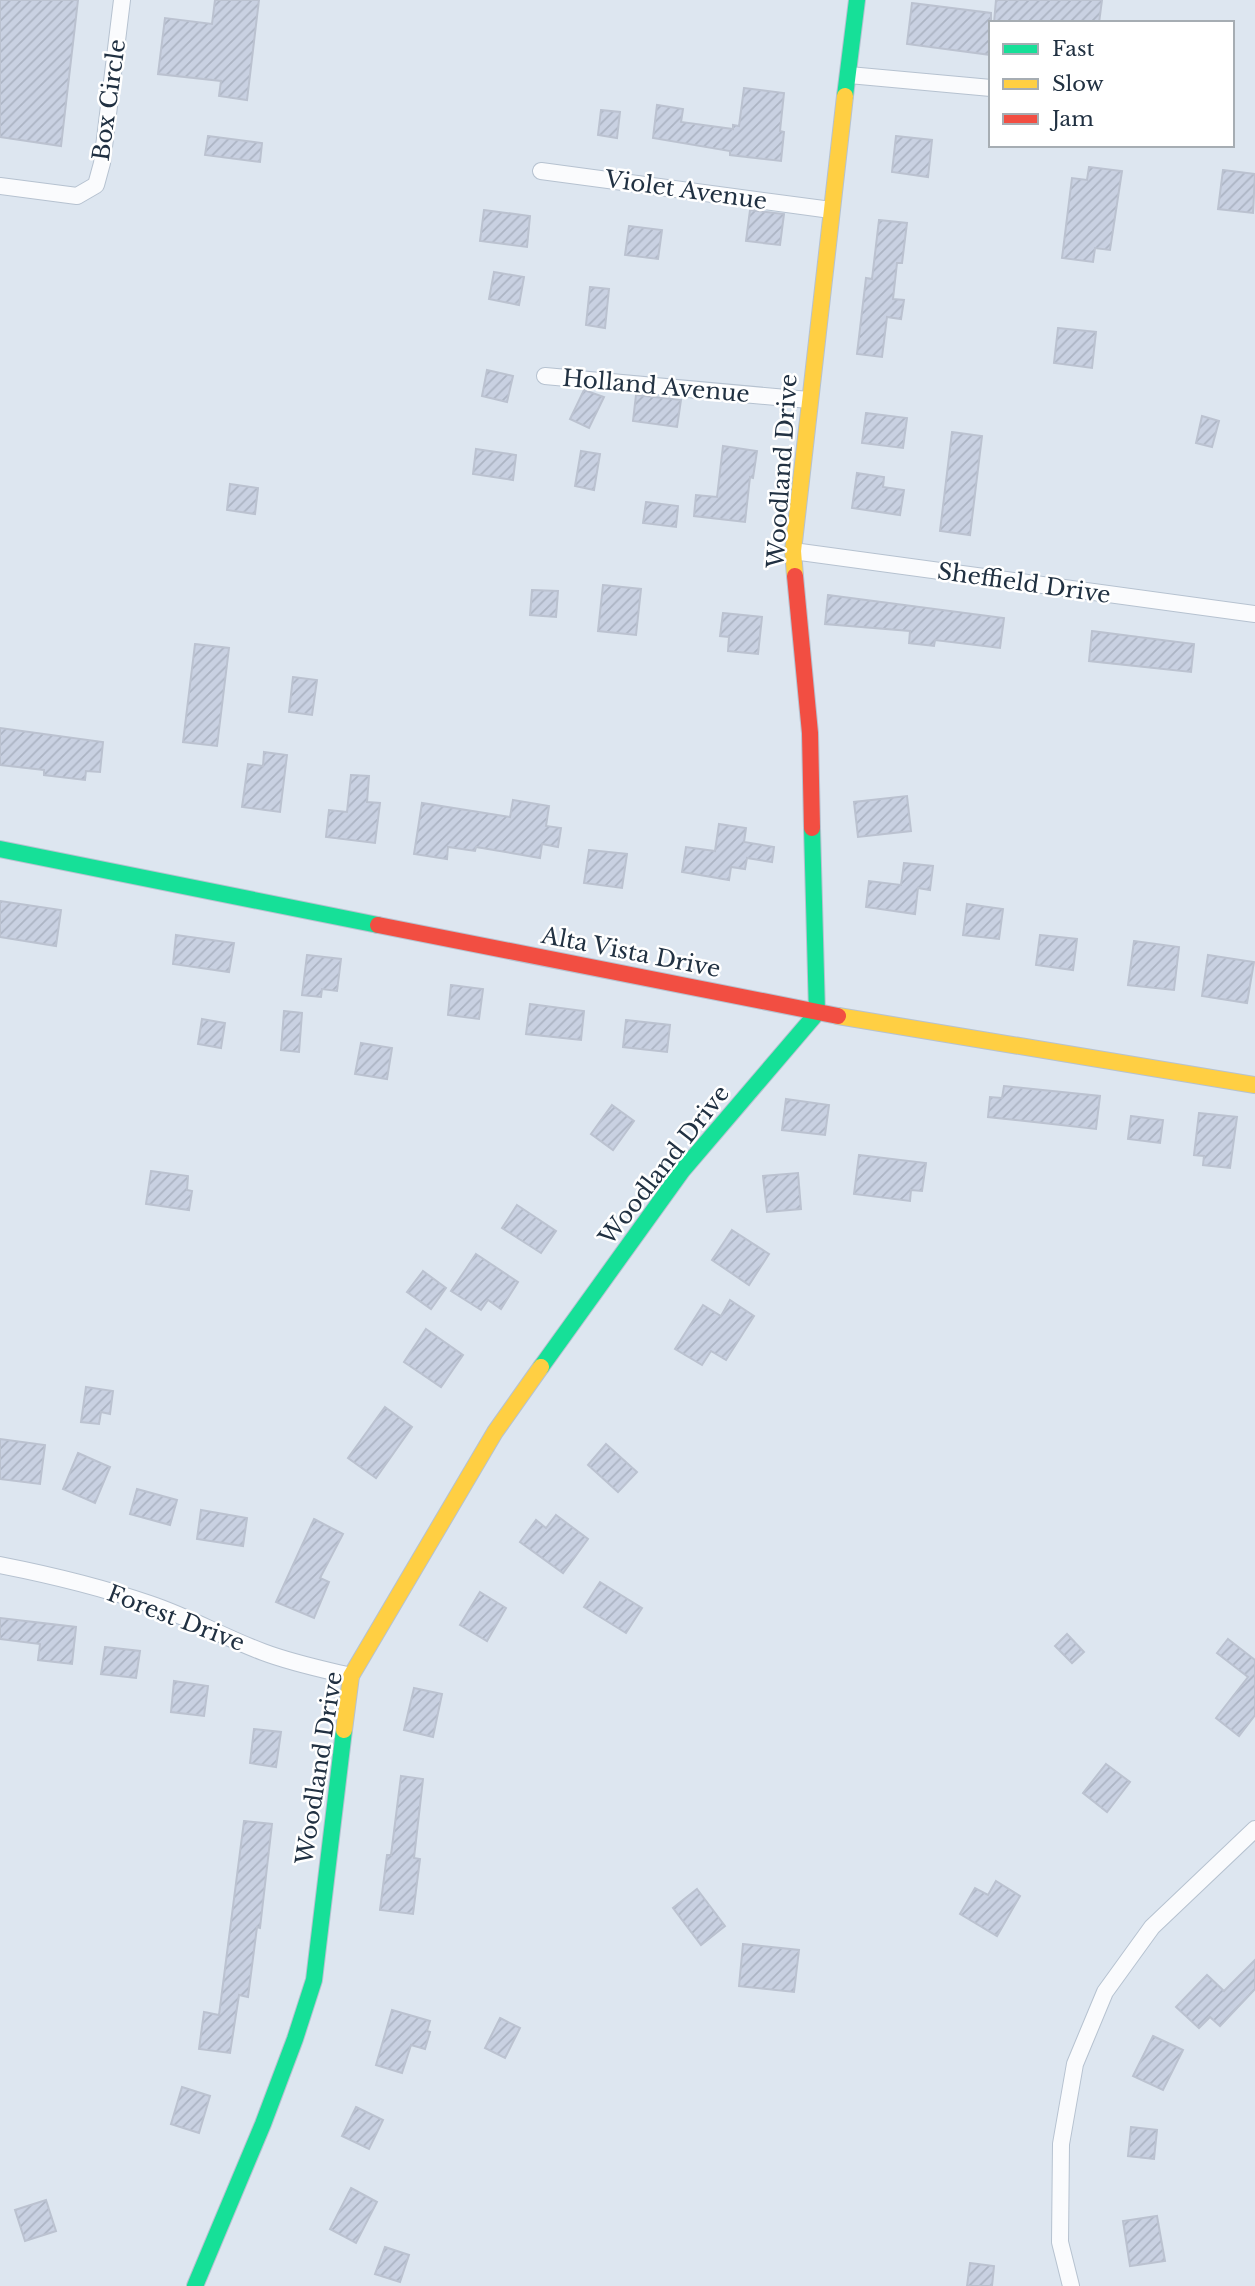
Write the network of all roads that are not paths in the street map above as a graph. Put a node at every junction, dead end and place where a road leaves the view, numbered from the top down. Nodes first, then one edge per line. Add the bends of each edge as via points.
1 (122, 0) edge
2 (857, 0) edge
3 (849, 75) junction
4 (989, 88) edge
5 (541, 170) dead end
6 (0, 186) edge
7 (831, 210) junction
8 (545, 376) dead end
9 (809, 400) junction
10 (793, 551) junction
11 (1255, 614) edge
12 (0, 849) edge
13 (817, 1013) junction
14 (1255, 1085) edge
15 (0, 1565) edge
16 (351, 1676) junction
17 (1255, 1829) edge
18 (195, 2286) edge
19 (1071, 2286) edge

1 - 6 street, Box Circle via 96,185 77,196
2 - 3 street, Woodland Drive
3 - 4 street
3 - 7 street, Woodland Drive
5 - 7 street, Violet Avenue
7 - 9 street, Woodland Drive
8 - 9 street, Holland Avenue
9 - 10 street, Woodland Drive
10 - 11 street, Sheffield Drive
10 - 13 street, Woodland Drive via 810,733
12 - 13 street, Alta Vista Drive
13 - 14 street, Alta Vista Drive
13 - 16 street, Woodland Drive via 682,1171 495,1432
15 - 16 street, Forest Drive via 149,1603 261,1652
16 - 18 street, Woodland Drive via 314,1979 268,2112
17 - 19 street via 1152,1927 1105,1992 1075,2064 1061,2144 1060,2242

